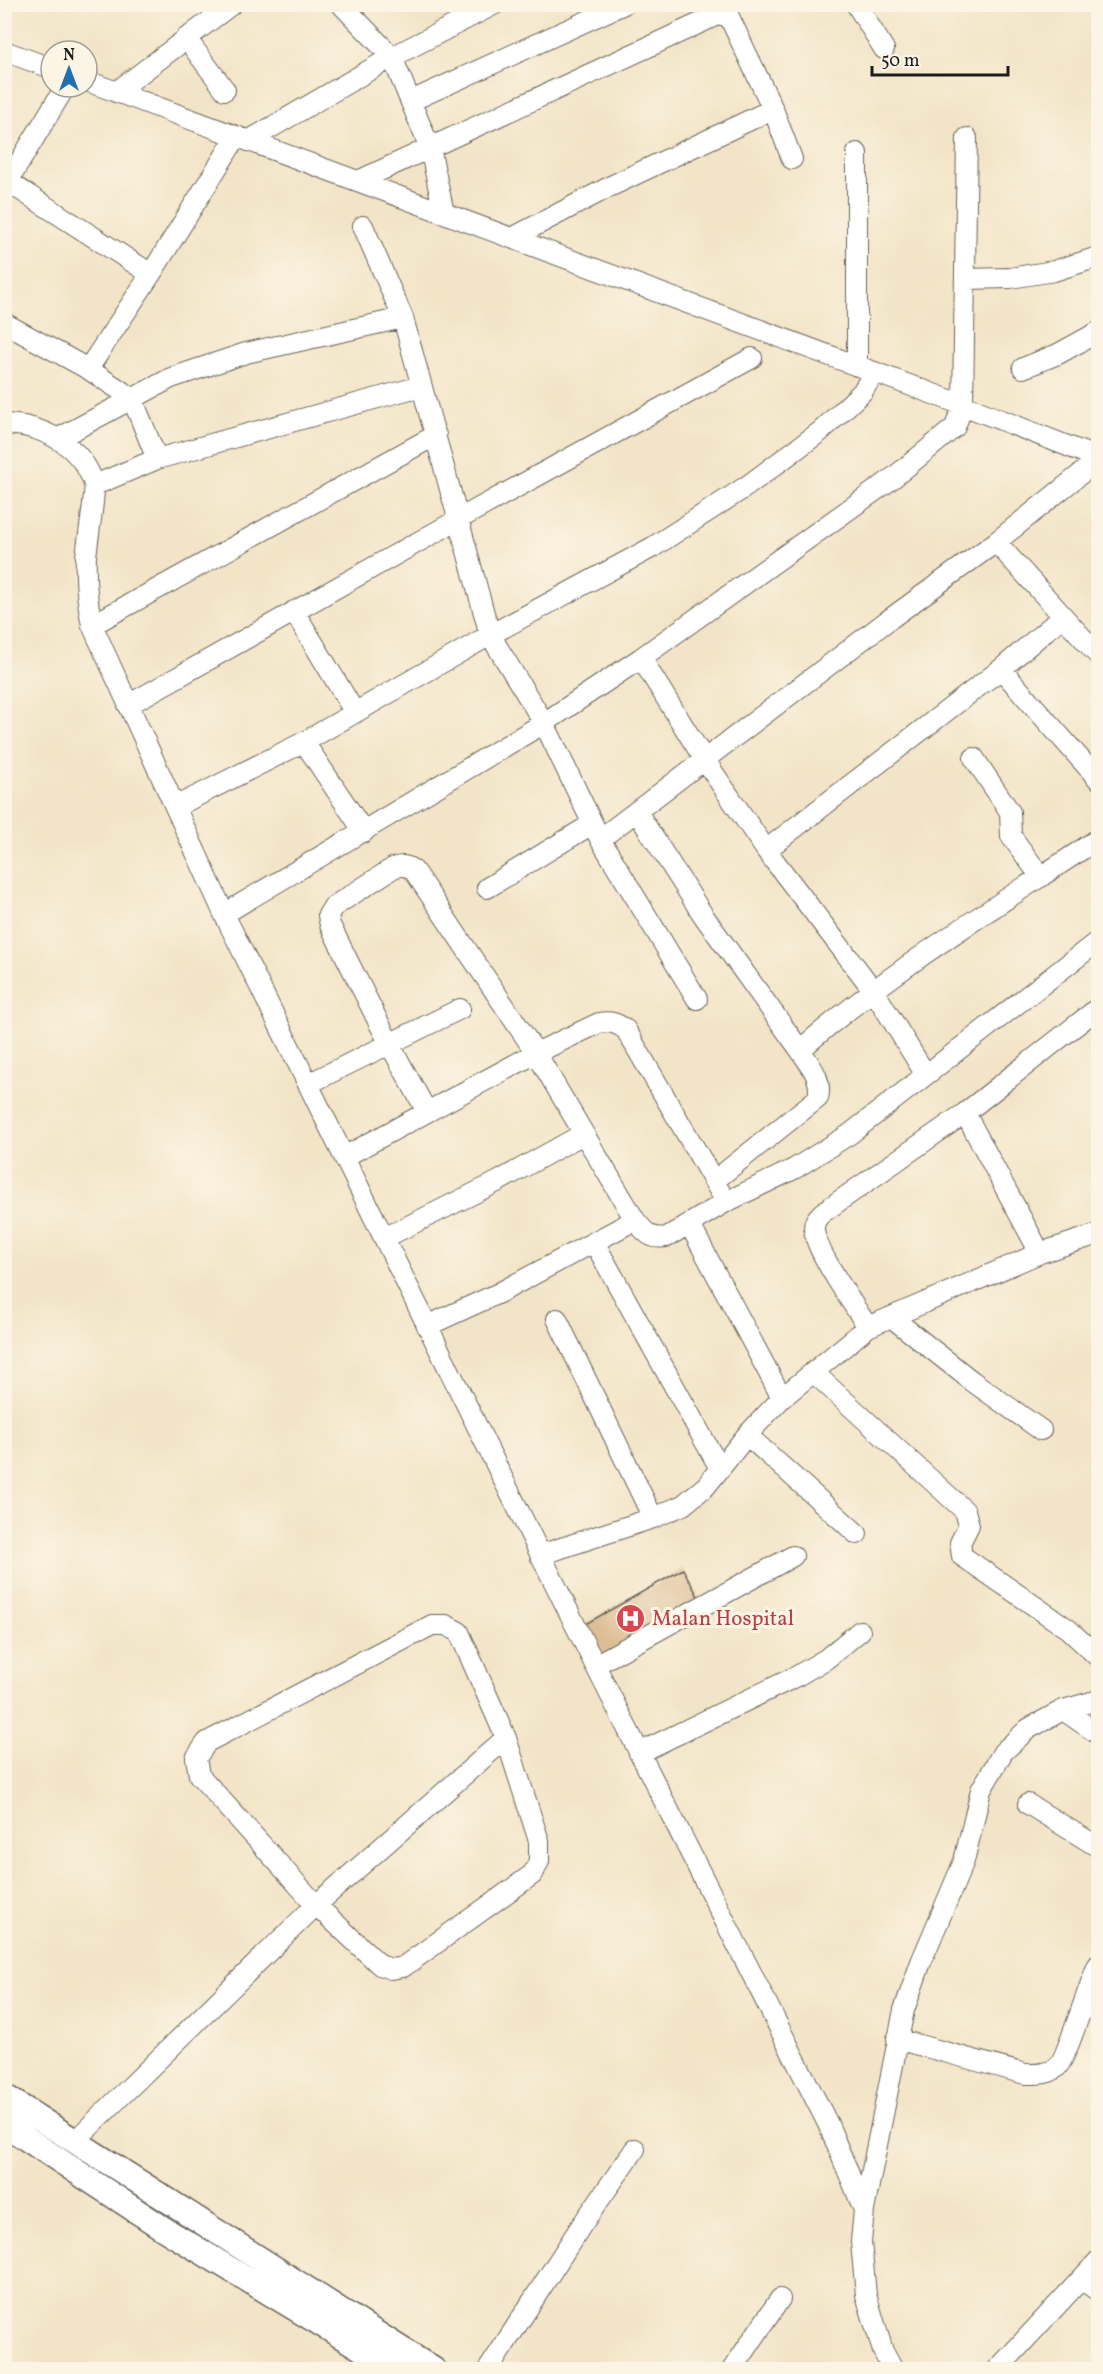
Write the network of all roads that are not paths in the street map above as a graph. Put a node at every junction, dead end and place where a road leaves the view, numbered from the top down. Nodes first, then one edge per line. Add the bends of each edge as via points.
1 (232, 4) edge
2 (341, 4) edge
3 (495, 4) edge
4 (624, 4) edge
5 (856, 4) edge
6 (725, 8) edge
7 (186, 38) junction
8 (884, 50) dead end
9 (4, 51) edge
10 (392, 57) junction
11 (39, 64) edge
12 (99, 86) edge
13 (225, 90) dead end
14 (116, 92) junction
15 (58, 99) edge
16 (411, 101) junction
17 (773, 109) junction
18 (242, 138) junction
19 (967, 138) dead end
20 (430, 148) junction
21 (857, 153) dead end
22 (792, 159) dead end
23 (358, 181) junction
24 (6, 185) edge
25 (444, 213) junction
26 (363, 226) dead end
27 (512, 238) junction
28 (1098, 257) edge
29 (152, 274) junction
30 (965, 279) junction
31 (403, 318) junction
32 (4, 323) edge
33 (1098, 332) edge
34 (752, 358) dead end
35 (1023, 368) dead end
36 (87, 369) junction
37 (866, 378) junction
38 (421, 386) junction
39 (132, 398) junction
40 (959, 416) junction
41 (4, 424) edge
42 (436, 435) junction
43 (59, 438) junction
44 (157, 459) junction
45 (1098, 459) edge
46 (94, 485) junction
47 (459, 519) junction
48 (996, 542) junction
49 (294, 611) junction
50 (1062, 617) junction
51 (92, 625) junction
52 (490, 634) junction
53 (1098, 656) edge
54 (641, 658) junction
55 (1001, 669) junction
56 (128, 705) junction
57 (355, 713) junction
58 (544, 723) junction
59 (304, 742) junction
60 (974, 758) dead end
61 (704, 759) junction
62 (1098, 779) edge
63 (175, 807) junction
64 (637, 812) junction
65 (364, 832) junction
66 (596, 832) junction
67 (1098, 839) edge
68 (766, 850) junction
69 (1041, 877) junction
70 (487, 888) dead end
71 (224, 914) junction
72 (1098, 941) edge
73 (874, 991) junction
74 (697, 999) dead end
75 (1098, 1008) edge
76 (460, 1009) dead end
77 (388, 1043) junction
78 (800, 1050) junction
79 (536, 1053) junction
80 (926, 1075) junction
81 (308, 1084) junction
82 (427, 1112) junction
83 (965, 1113) junction
84 (583, 1134) junction
85 (344, 1157) junction
86 (714, 1181) junction
87 (726, 1202) junction
88 (634, 1220) junction
89 (690, 1225) junction
90 (1098, 1234) edge
91 (384, 1238) junction
92 (594, 1242) junction
93 (1040, 1253) junction
94 (891, 1317) junction
95 (557, 1318) dead end
96 (427, 1326) junction
97 (868, 1327) junction
98 (813, 1372) junction
99 (782, 1398) junction
100 (1041, 1430) dead end
101 (747, 1435) junction
102 (719, 1467) junction
103 (652, 1518) junction
104 (857, 1534) dead end
105 (540, 1555) junction
106 (793, 1556) dead end
107 (860, 1631) dead end
108 (1098, 1657) edge
109 (595, 1665) junction
110 (1098, 1700) edge
111 (1063, 1710) junction
112 (1098, 1734) edge
113 (506, 1738) junction
114 (639, 1753) junction
115 (1028, 1804) dead end
116 (1098, 1847) edge
117 (316, 1905) junction
118 (1098, 1965) edge
119 (897, 2039) junction
120 (4, 2096) edge
121 (4, 2124) edge
122 (75, 2141) junction
123 (635, 2149) dead end
124 (864, 2210) junction
125 (1098, 2261) edge
126 (1081, 2279) junction
127 (1098, 2291) edge
128 (780, 2300) dead end
129 (394, 2369) edge
130 (434, 2370) edge
131 (488, 2370) edge
132 (732, 2370) edge
133 (893, 2370) edge
134 (997, 2370) edge

1 - 7 street
2 - 10 street
3 - 10 street
4 - 16 street
5 - 8 street
6 - 17 street
6 - 20 street
7 - 13 street
7 - 14 street
9 - 11 street
10 - 16 street
10 - 18 street
12 - 14 street
14 - 18 street
15 - 24 street
16 - 20 street
17 - 22 street
17 - 27 street
18 - 23 street
18 - 29 street
19 - 30 street
20 - 23 street
20 - 25 street
21 - 37 street
23 - 25 street
24 - 29 street
25 - 27 street
26 - 31 street
27 - 37 street
28 - 30 street via 1054,271 1010,278
29 - 36 street
30 - 40 street
31 - 38 street
31 - 39 street via 246,353 171,378
32 - 36 street
33 - 35 street
34 - 47 street
36 - 39 street
37 - 40 street
37 - 52 street via 821,431 738,492 652,547
38 - 42 street
38 - 44 street
39 - 43 street
39 - 44 street
40 - 45 street
40 - 54 street via 893,478
41 - 43 street via 18,424
42 - 47 street
42 - 51 street
43 - 46 street via 77,452
44 - 46 street
45 - 48 street
46 - 51 street via 85,592
47 - 49 street
47 - 52 street
48 - 50 street
48 - 61 street
49 - 56 street
49 - 57 street
50 - 53 street
50 - 55 street
51 - 56 street
52 - 57 street
52 - 58 street
54 - 58 street
54 - 61 street
55 - 62 street
55 - 68 street
56 - 63 street
57 - 59 street
58 - 65 street
58 - 66 street
59 - 63 street
59 - 65 street
60 - 69 street via 1010,812 1011,836
61 - 64 street
61 - 68 street
63 - 71 street
64 - 66 street
64 - 78 street via 703,915
65 - 71 street
66 - 70 street
66 - 74 street
67 - 69 street
68 - 73 street
69 - 73 street
71 - 81 street
72 - 80 street
73 - 78 street
73 - 80 street
75 - 83 street
76 - 77 street
77 - 79 street via 328,915 333,907 393,868 408,866
77 - 81 street
77 - 82 street
78 - 86 street via 817,1075 821,1088 818,1098
79 - 82 street
79 - 84 street
79 - 86 street via 599,1023 619,1024
80 - 87 street via 850,1134 794,1169
81 - 85 street
82 - 85 street
83 - 93 street
83 - 97 street via 815,1220 814,1231 824,1255
84 - 88 street
84 - 91 street
85 - 91 street
86 - 87 street
87 - 89 street
88 - 89 street via 649,1236 658,1238
88 - 92 street
89 - 99 street
90 - 93 street
91 - 96 street
92 - 96 street
92 - 102 street
93 - 94 street
94 - 97 street
94 - 100 street
95 - 103 street
96 - 105 street
97 - 98 street
98 - 99 street
98 - 108 street via 965,1511 969,1525 960,1543 963,1556 1068,1629
99 - 101 street
101 - 102 street
101 - 104 street
102 - 103 street via 706,1486 683,1505
103 - 105 street
105 - 109 street
106 - 109 street
107 - 114 street via 826,1659 797,1676
109 - 114 street
110 - 111 street
111 - 112 street
111 - 119 street via 1028,1729 1003,1752 981,1790 964,1861 921,1962
113 - 117 street
113 - 117 street via 539,1841 539,1861 525,1882 403,1967 391,1969 380,1965
113 - 117 street via 459,1632 446,1624 432,1624 207,1742 196,1758 199,1775
114 - 124 street via 828,2124
115 - 116 street
117 - 122 street
118 - 119 street via 1065,2056 1057,2068 1043,2074 1024,2074
119 - 124 street
120 - 122 main road
121 - 129 main road via 164,2229
122 - 130 main road
123 - 131 street via 580,2226
124 - 133 street via 861,2242 866,2295
125 - 126 street
126 - 127 street
126 - 134 street
128 - 132 street

